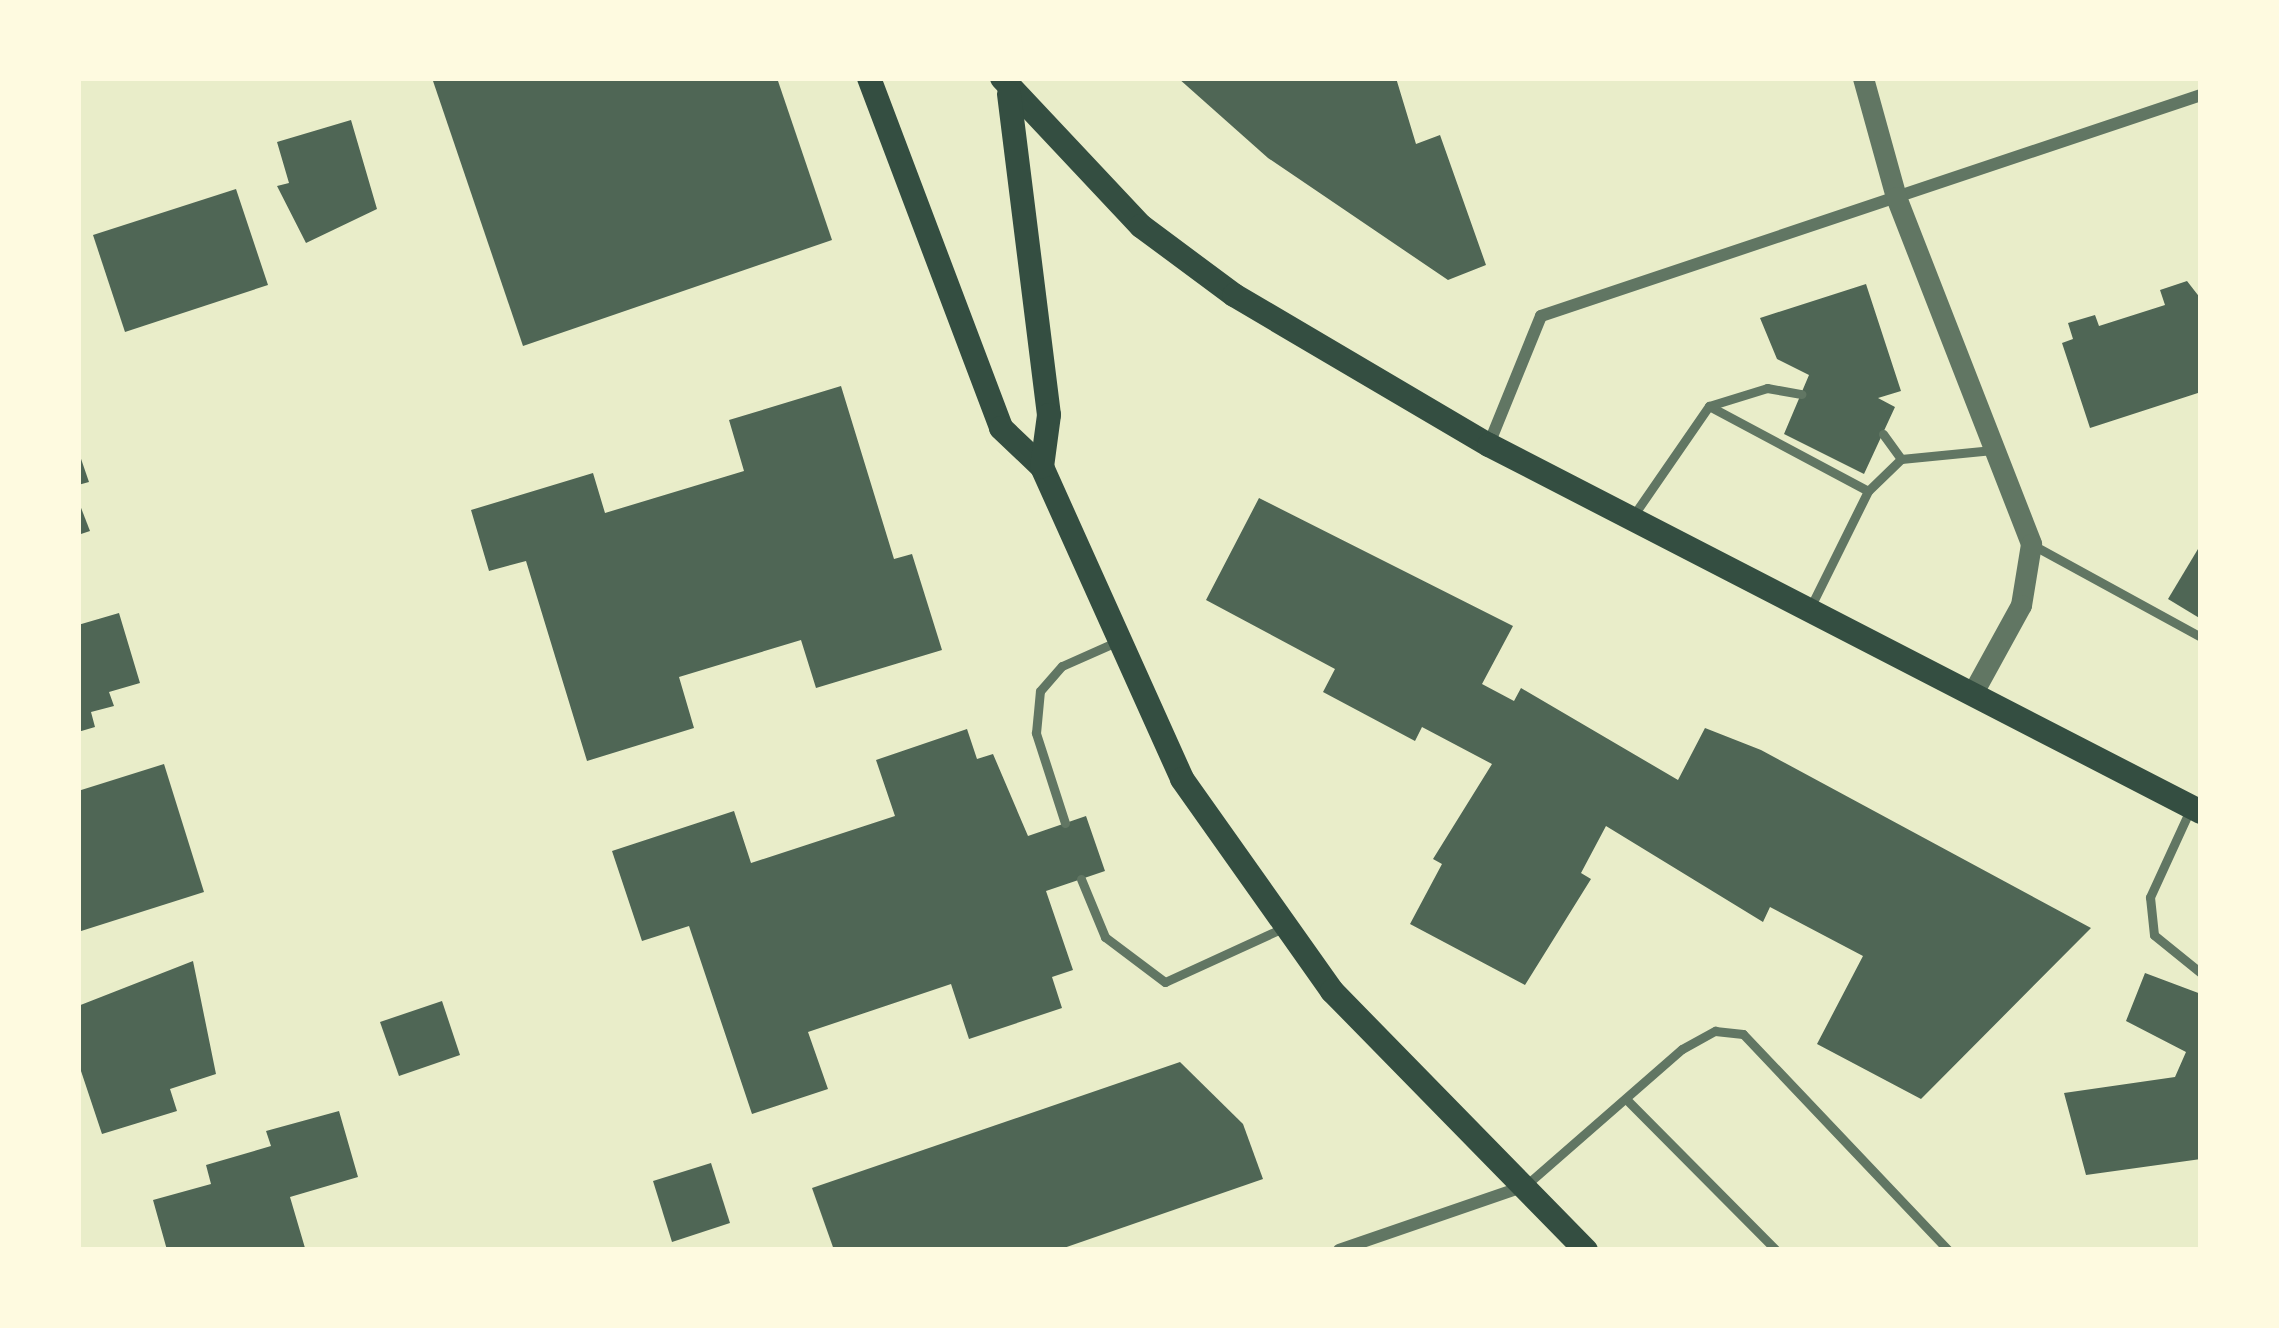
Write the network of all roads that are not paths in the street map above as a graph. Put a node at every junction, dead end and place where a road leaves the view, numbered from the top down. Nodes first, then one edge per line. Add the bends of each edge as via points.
1 (869, 78) edge
2 (1863, 78) edge
3 (1005, 82) edge
4 (2201, 94) edge
5 (1896, 197) junction
6 (1801, 394) dead end
7 (1709, 406) junction
8 (1882, 434) dead end
9 (1489, 445) junction
10 (1995, 450) junction
11 (1901, 459) junction
12 (1042, 467) junction
13 (1868, 491) junction
14 (1631, 519) junction
15 (2031, 544) junction
16 (1809, 611) junction
17 (2201, 637) edge
18 (1114, 643) junction
19 (1972, 694) junction
20 (2196, 809) edge
21 (1064, 823) dead end
22 (1081, 879) dead end
23 (1283, 928) junction
24 (2201, 973) edge
25 (1626, 1099) junction
26 (1526, 1185) junction
27 (1339, 1250) edge
28 (1586, 1250) edge
29 (1776, 1250) edge
30 (1948, 1250) edge

1 - 12 main road via 1001,428
2 - 5 street
3 - 9 main road via 1141,226 1234,296
3 - 12 main road via 1049,415
4 - 5 street
5 - 9 street via 1541,316
5 - 10 street
6 - 7 lane via 1767,388
7 - 13 lane
7 - 14 lane
8 - 11 lane
9 - 14 main road
10 - 11 lane
10 - 15 street
11 - 13 lane
12 - 18 main road
13 - 16 lane
14 - 16 main road
15 - 17 lane
15 - 19 street via 2021,605
16 - 19 main road
18 - 21 lane via 1062,666 1040,691 1036,733
18 - 23 main road via 1181,779
19 - 20 main road
20 - 24 lane via 2150,897 2154,935
22 - 23 lane via 1105,937 1165,982
23 - 26 main road
25 - 26 lane
25 - 29 lane
25 - 30 lane via 1682,1049 1715,1031 1743,1034
26 - 27 street
26 - 28 main road

